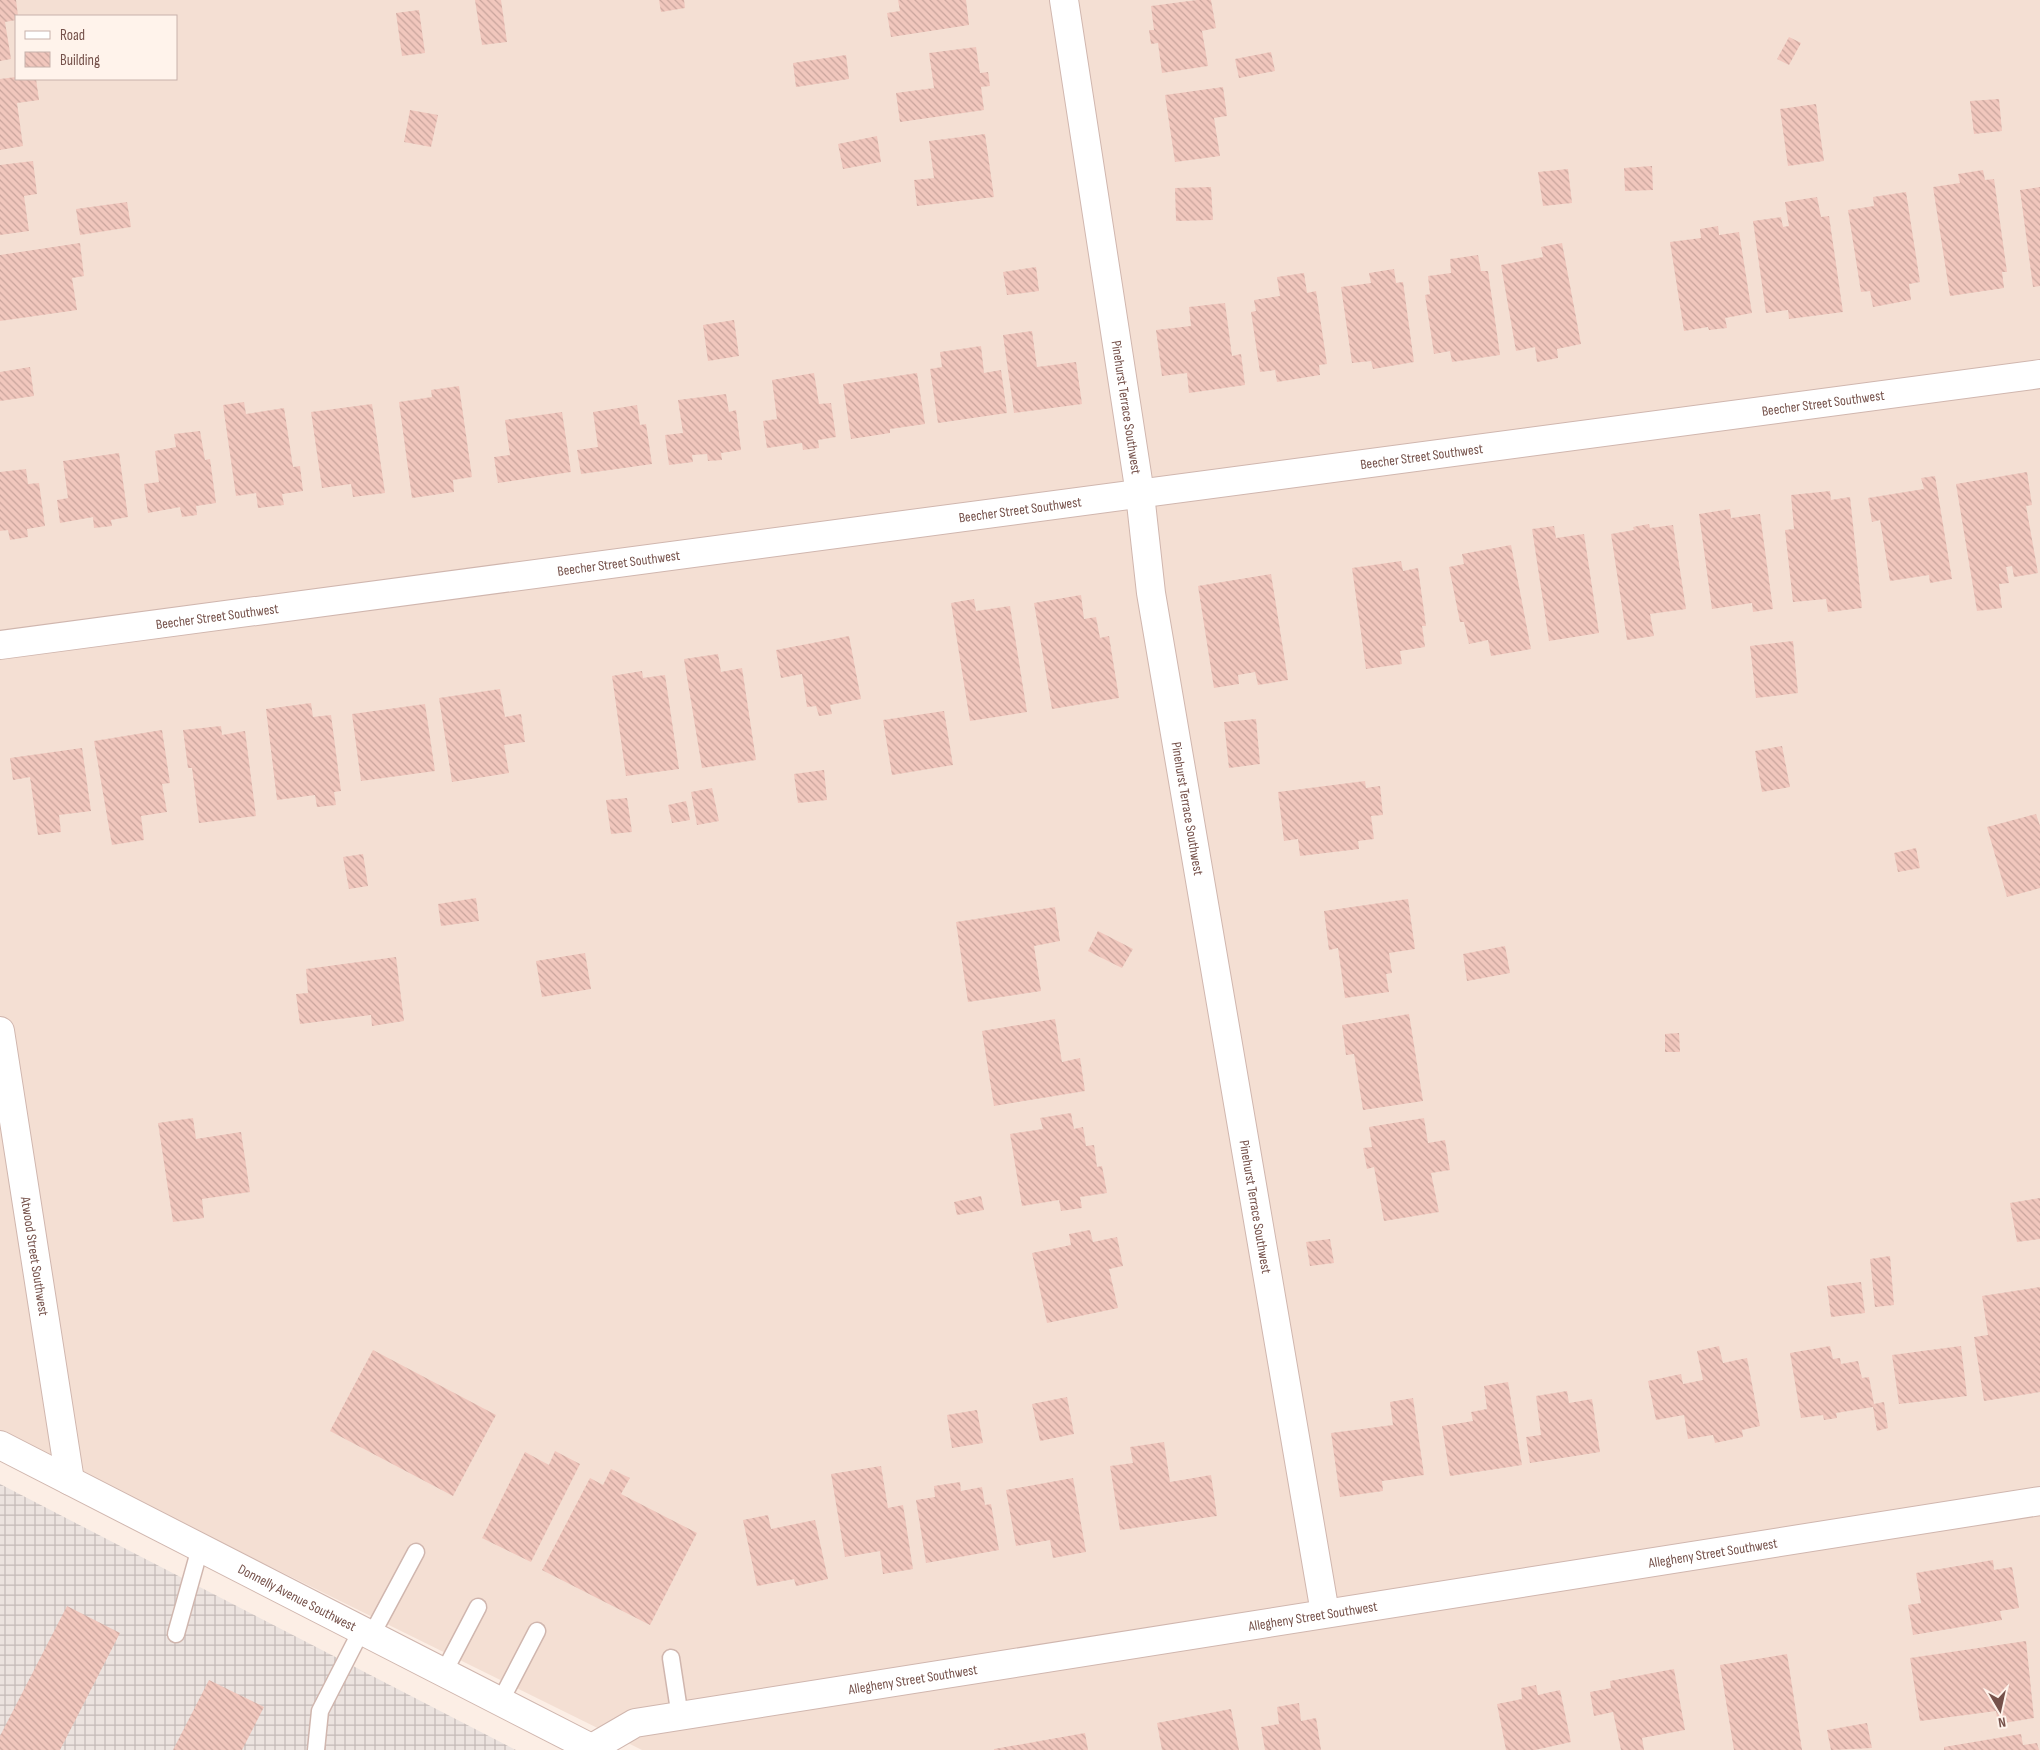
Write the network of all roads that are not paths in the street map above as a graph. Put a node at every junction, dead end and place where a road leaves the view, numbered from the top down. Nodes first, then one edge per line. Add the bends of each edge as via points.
1 (1064, 0) edge
2 (2040, 374) edge
3 (1140, 494) junction
4 (0, 645) edge
5 (0, 1031) edge
6 (0, 1445) edge
7 (70, 1481) junction
8 (2040, 1501) edge
9 (200, 1548) junction
10 (416, 1552) dead end
11 (478, 1607) dead end
12 (1325, 1613) junction
13 (537, 1631) dead end
14 (366, 1633) junction
15 (176, 1634) dead end
16 (671, 1658) dead end
17 (444, 1672) junction
18 (500, 1702) junction
19 (680, 1717) junction
20 (593, 1749) edge
21 (316, 1750) edge

1 - 3 street, Pinehurst Terrace Southwest
2 - 3 street, Beecher Street Southwest
3 - 4 street, Beecher Street Southwest
3 - 12 street, Pinehurst Terrace Southwest via 1153,602
5 - 7 street, Atwood Street Southwest
6 - 7 street, Donnelly Avenue Southwest
7 - 9 street, Donnelly Avenue Southwest
8 - 12 street, Allegheny Street Southwest
9 - 14 street, Donnelly Avenue Southwest
9 - 15 lane
10 - 14 lane
11 - 17 lane
12 - 19 street, Allegheny Street Southwest
13 - 18 lane
14 - 17 street, Donnelly Avenue Southwest
14 - 21 lane via 320,1711
16 - 19 lane
17 - 18 street, Donnelly Avenue Southwest
18 - 20 street, Donnelly Avenue Southwest
19 - 20 street, Allegheny Street Southwest via 635,1723

